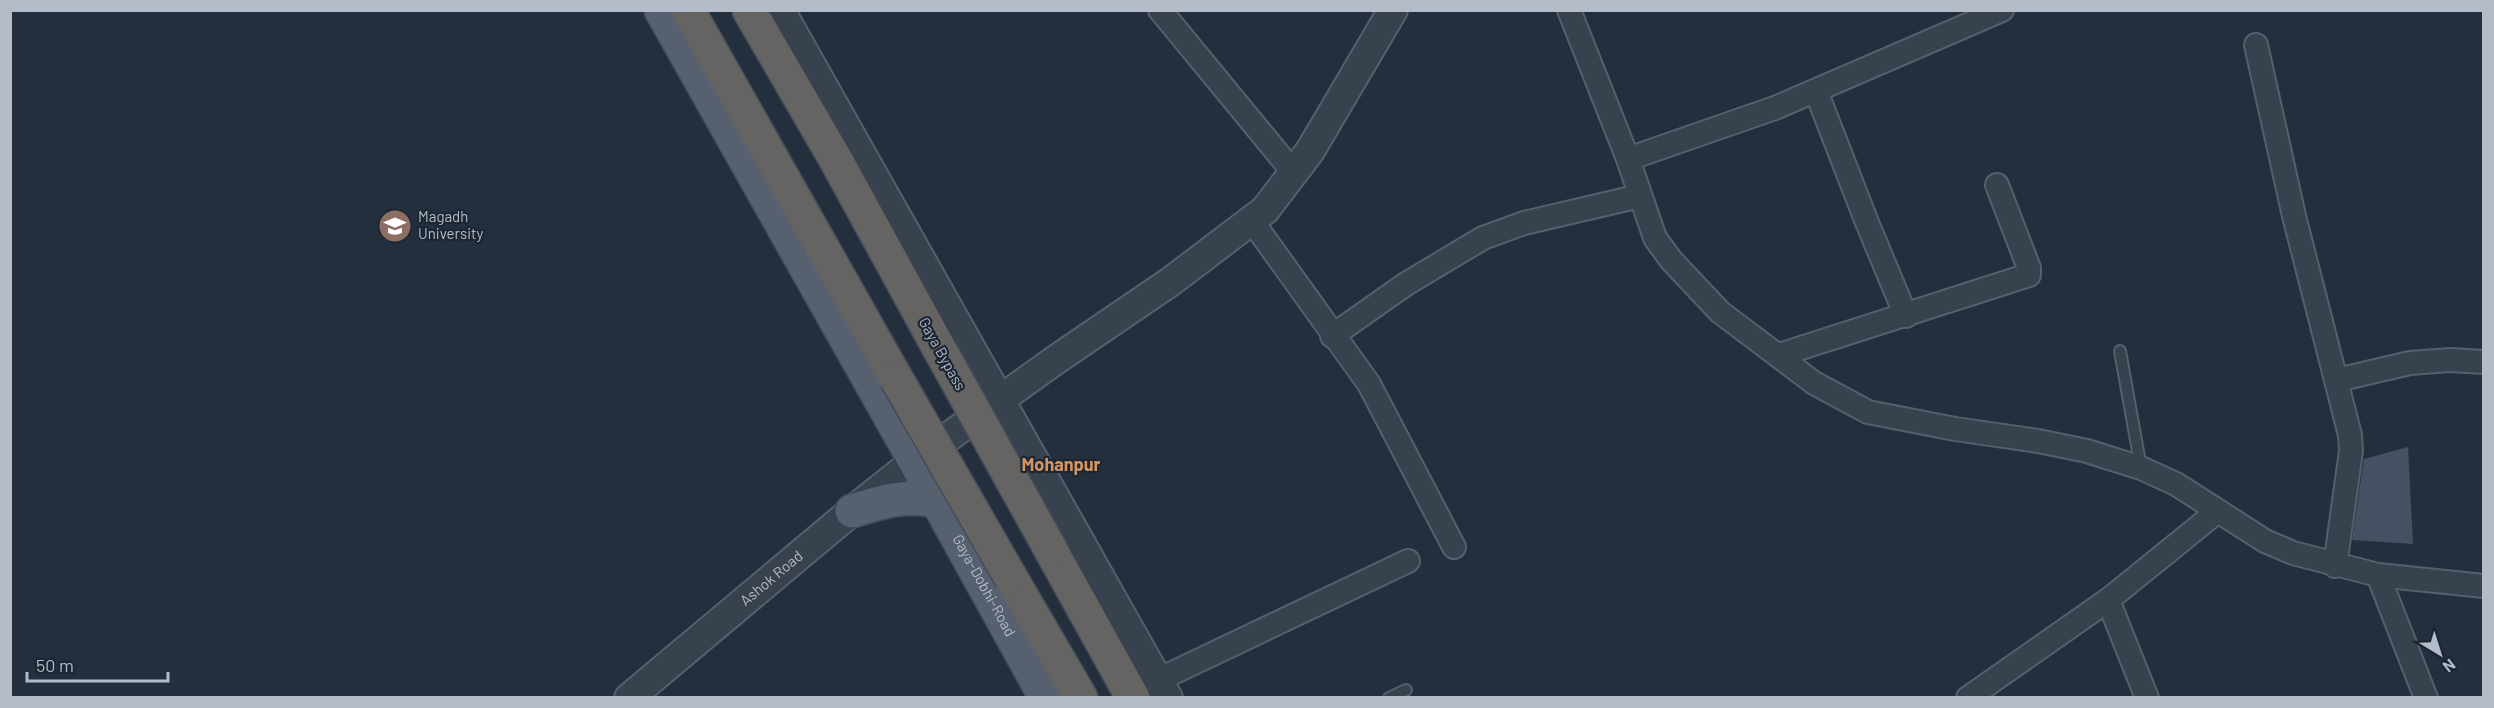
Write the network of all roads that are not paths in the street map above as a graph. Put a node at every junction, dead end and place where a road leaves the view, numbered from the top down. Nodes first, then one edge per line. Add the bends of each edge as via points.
1 (661, 10) edge
2 (688, 10) edge
3 (748, 10) edge
4 (780, 10) edge
5 (1160, 10) edge
6 (1393, 10) edge
7 (1569, 10) edge
8 (2002, 10) edge
9 (2256, 45) dead end
10 (1816, 91) junction
11 (1628, 159) junction
12 (1294, 173) junction
13 (1996, 184) dead end
14 (1640, 196) junction
15 (1252, 221) junction
16 (1906, 316) junction
17 (1332, 336) junction
18 (2120, 351) dead end
19 (1779, 355) junction
20 (2484, 362) edge
21 (2337, 380) junction
22 (999, 401) junction
23 (919, 467) junction
24 (2141, 468) junction
25 (937, 501) junction
26 (852, 511) junction
27 (2218, 511) junction
28 (1455, 547) dead end
29 (1408, 561) dead end
30 (2336, 566) junction
31 (2378, 575) junction
32 (2484, 586) edge
33 (2108, 600) junction
34 (1406, 690) dead end
35 (1153, 692) edge
36 (635, 696) edge
37 (1046, 698) edge
38 (1081, 698) edge
39 (1389, 698) edge
40 (1968, 698) edge
41 (2147, 698) edge
42 (2426, 698) edge

1 - 23 main road, Gaya-Dobhi-Road
2 - 38 highway, bridge
3 - 35 highway, Gaya Bypass, bridge via 836,160 1052,552
4 - 22 street
5 - 12 street
6 - 12 street, Ashok Road via 1311,151
7 - 11 street
8 - 10 street
9 - 21 street via 2294,216
10 - 11 street
10 - 16 street
11 - 14 street
12 - 15 street, Ashok Road via 1277,197
13 - 16 street via 2030,273
14 - 17 street via 1524,224 1484,238 1406,284
14 - 19 street via 1655,238 1671,260 1720,312
15 - 17 street
15 - 22 street, Ashok Road
16 - 19 street
17 - 28 street via 1382,406
18 - 24 lane
19 - 24 street via 1814,383 1868,412 2087,451
20 - 21 street via 2410,363
21 - 30 street via 2351,451
22 - 23 street, Ashok Road
22 - 35 street
23 - 25 main road, Gaya-Dobhi-Road
23 - 26 street, Ashok Road
24 - 27 street via 2176,484
25 - 26 main road via 904,497
25 - 37 main road, Gaya-Dobhi-Road
26 - 36 street, Ashok Road
27 - 30 street via 2265,541
27 - 33 street
29 - 35 street
30 - 31 street
31 - 32 street
31 - 42 street
33 - 40 street
33 - 41 street
34 - 39 lane

